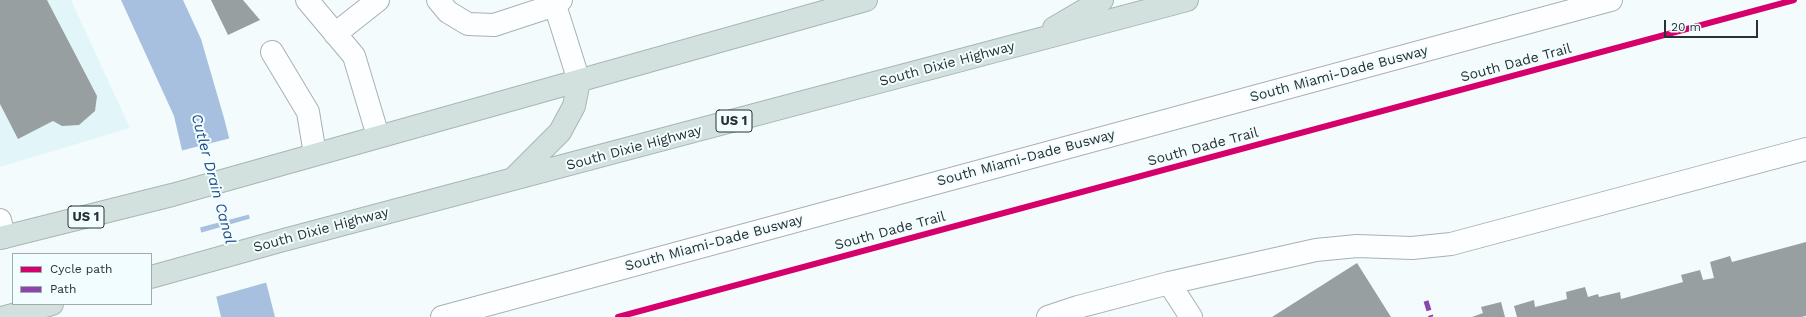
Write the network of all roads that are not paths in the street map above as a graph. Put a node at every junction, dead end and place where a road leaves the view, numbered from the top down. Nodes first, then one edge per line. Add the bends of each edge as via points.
1 (307, 0) edge
2 (378, 0) edge
3 (438, 0) edge
4 (866, 0) edge
5 (1102, 0) edge
6 (1187, 0) edge
7 (1611, 0) edge
8 (558, 3) edge
9 (335, 34) junction
10 (1031, 42) junction
11 (272, 52) dead end
12 (579, 81) junction
13 (378, 136) junction
14 (1806, 149) edge
15 (315, 154) junction
16 (512, 180) junction
17 (1, 232) edge
18 (152, 277) edge
19 (1169, 283) junction
20 (48, 305) edge
21 (1081, 312) edge
22 (5, 317) edge
23 (442, 317) edge
24 (1048, 317) edge
25 (1191, 317) edge

1 - 9 street
2 - 9 street
3 - 8 street via 448,12 468,24 494,25
4 - 12 highway, US 1
5 - 10 highway
6 - 10 highway, South Dixie Highway / US 1
7 - 23 street, South Miami-Dade Busway
8 - 12 street
9 - 13 street via 354,56
10 - 16 highway, South Dixie Highway / US 1
11 - 15 street via 308,112
12 - 13 highway, US 1
12 - 16 highway via 574,106 560,132
13 - 15 highway, US 1
14 - 19 street via 1451,244 1412,248 1357,246 1316,250
15 - 17 highway, US 1 via 172,195
16 - 18 highway, South Dixie Highway / US 1
19 - 21 street
19 - 25 street
20 - 22 highway
21 - 24 street

